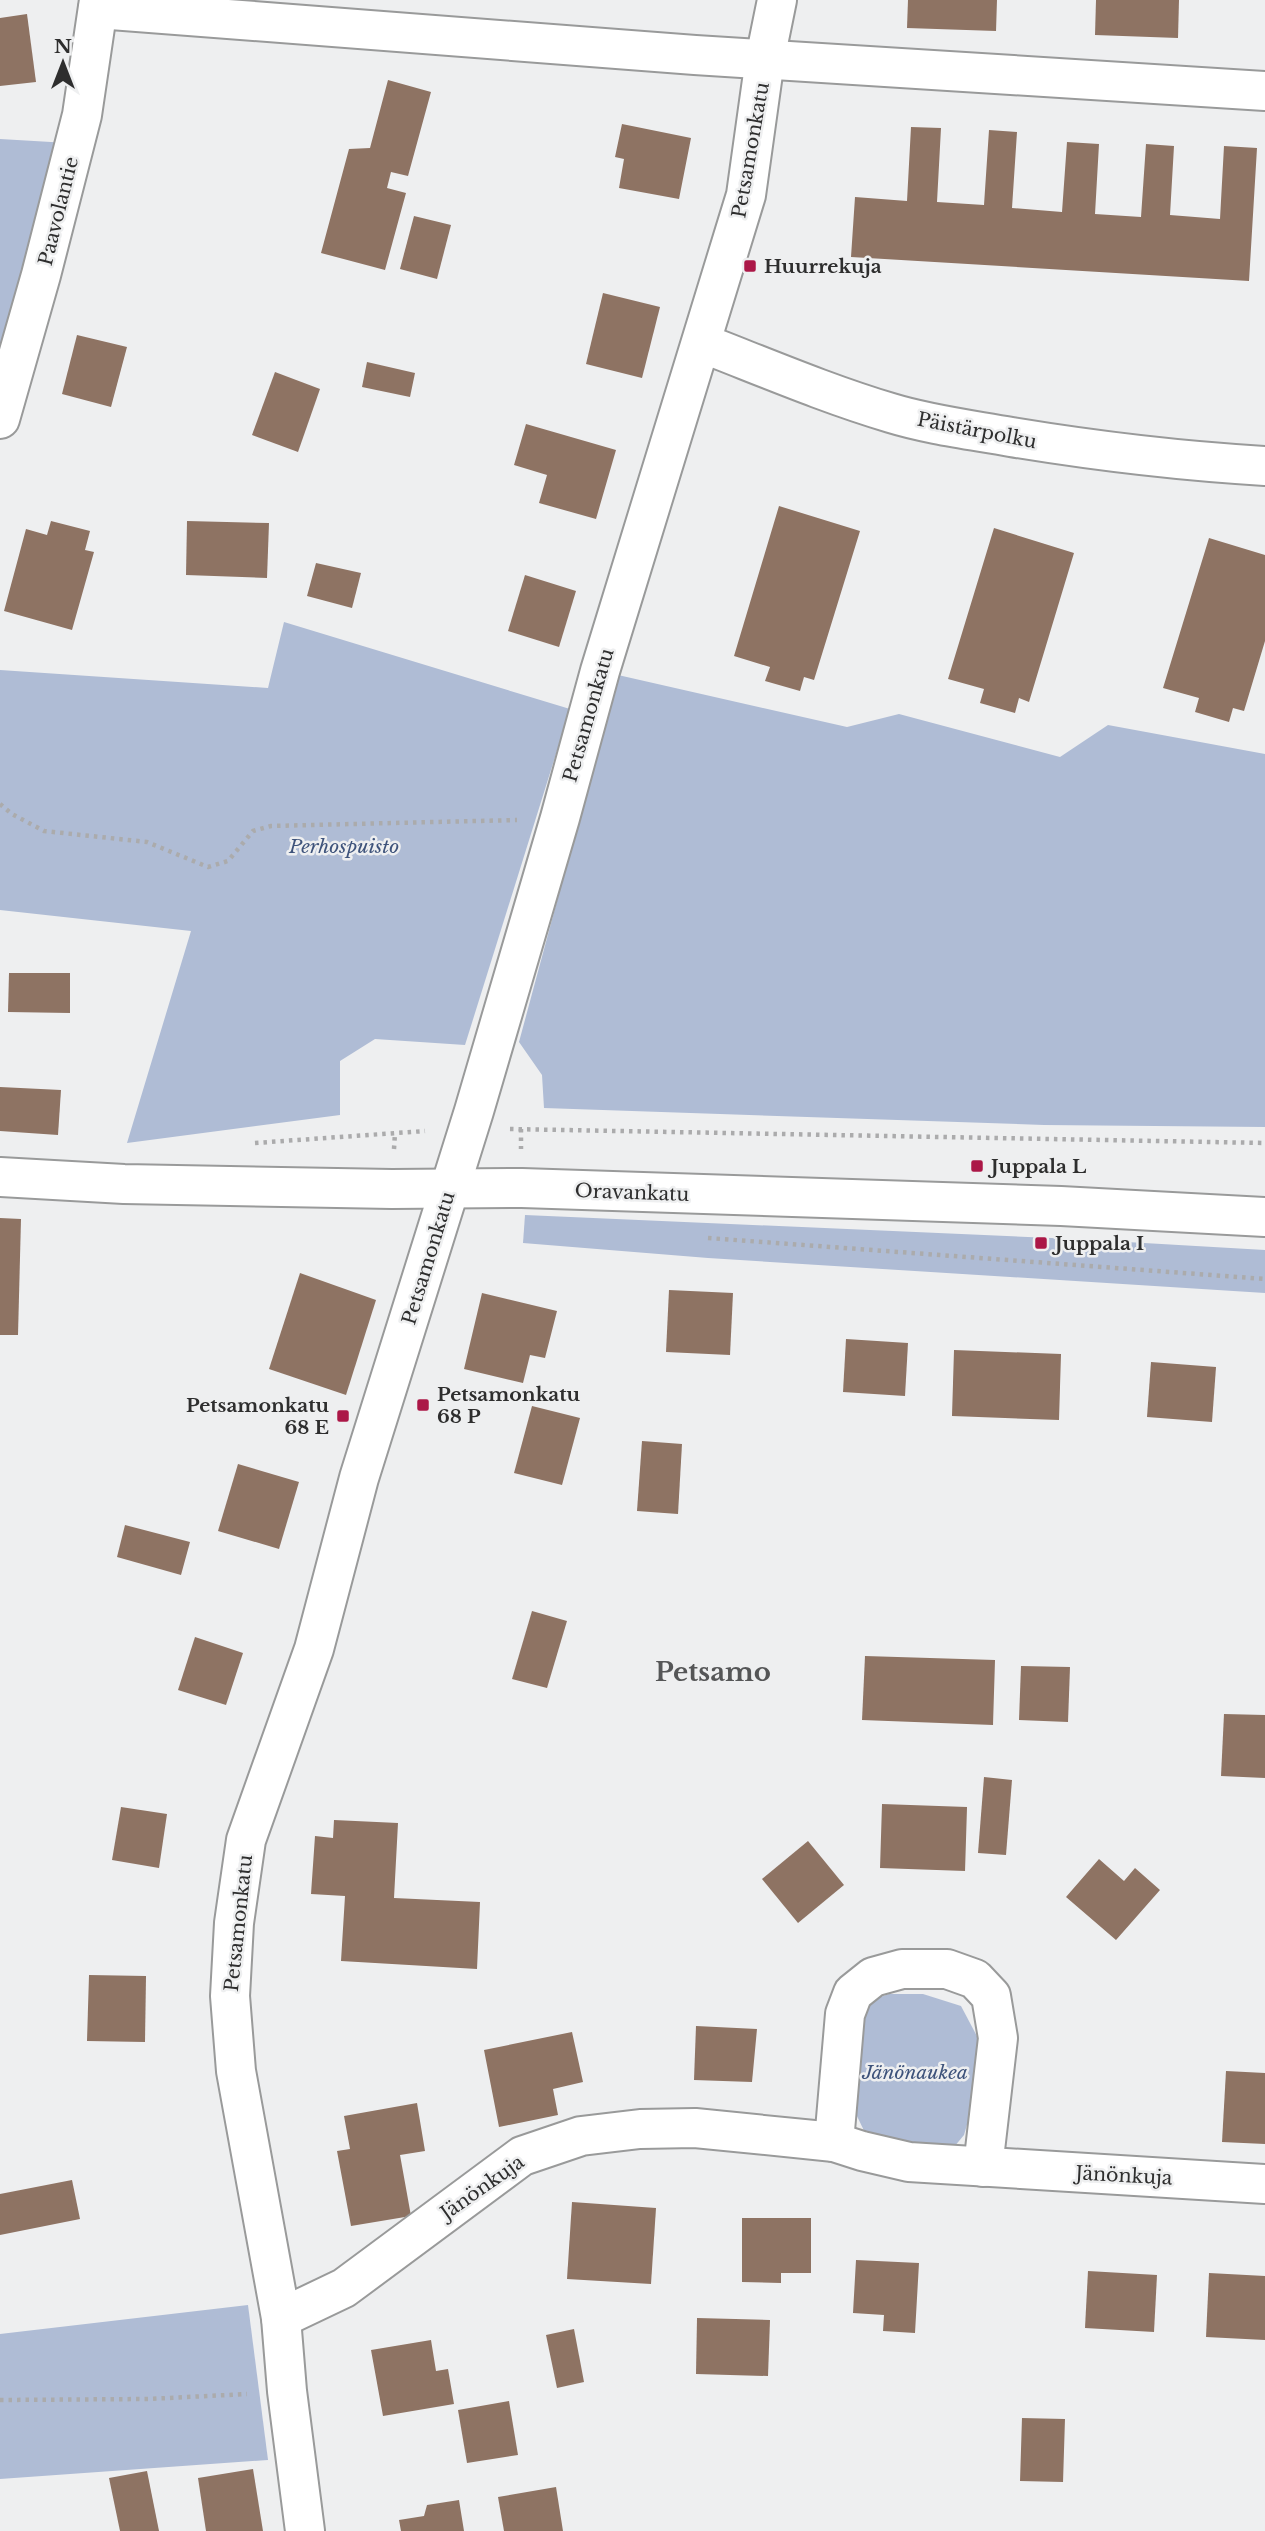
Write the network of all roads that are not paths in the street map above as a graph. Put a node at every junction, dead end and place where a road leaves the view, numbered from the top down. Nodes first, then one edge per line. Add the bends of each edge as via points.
1 (777, 0) edge
2 (98, 4) edge
3 (765, 59) junction
4 (1265, 91) edge
5 (702, 343) junction
6 (0, 419) edge
7 (1265, 466) edge
8 (0, 1177) edge
9 (449, 1188) junction
10 (1265, 1217) edge
11 (834, 2142) junction
12 (984, 2167) junction
13 (1265, 2184) edge
14 (281, 2318) junction
15 (305, 2531) edge

1 - 3 street, Petsamonkatu
2 - 3 street
2 - 6 street, Paavolantie via 82,115
3 - 4 street
3 - 5 street, Petsamonkatu via 746,195
5 - 7 street, Päistärpolku via 904,416 1074,448
5 - 9 street, Petsamonkatu via 600,671
8 - 9 street, Oravankatu via 137,1184
9 - 10 street, Oravankatu
9 - 14 street, Petsamonkatu via 359,1478 314,1650 246,1840 230,1996 236,2071
11 - 12 street, Jänönkuja via 909,2162
11 - 12 street via 845,2014 853,1993 882,1974 947,1969 975,1979 991,1996 998,2038
11 - 14 street, Jänönkuja via 695,2128 580,2136 523,2156 344,2288
12 - 13 street, Jänönkuja
14 - 15 street, Petsamonkatu

